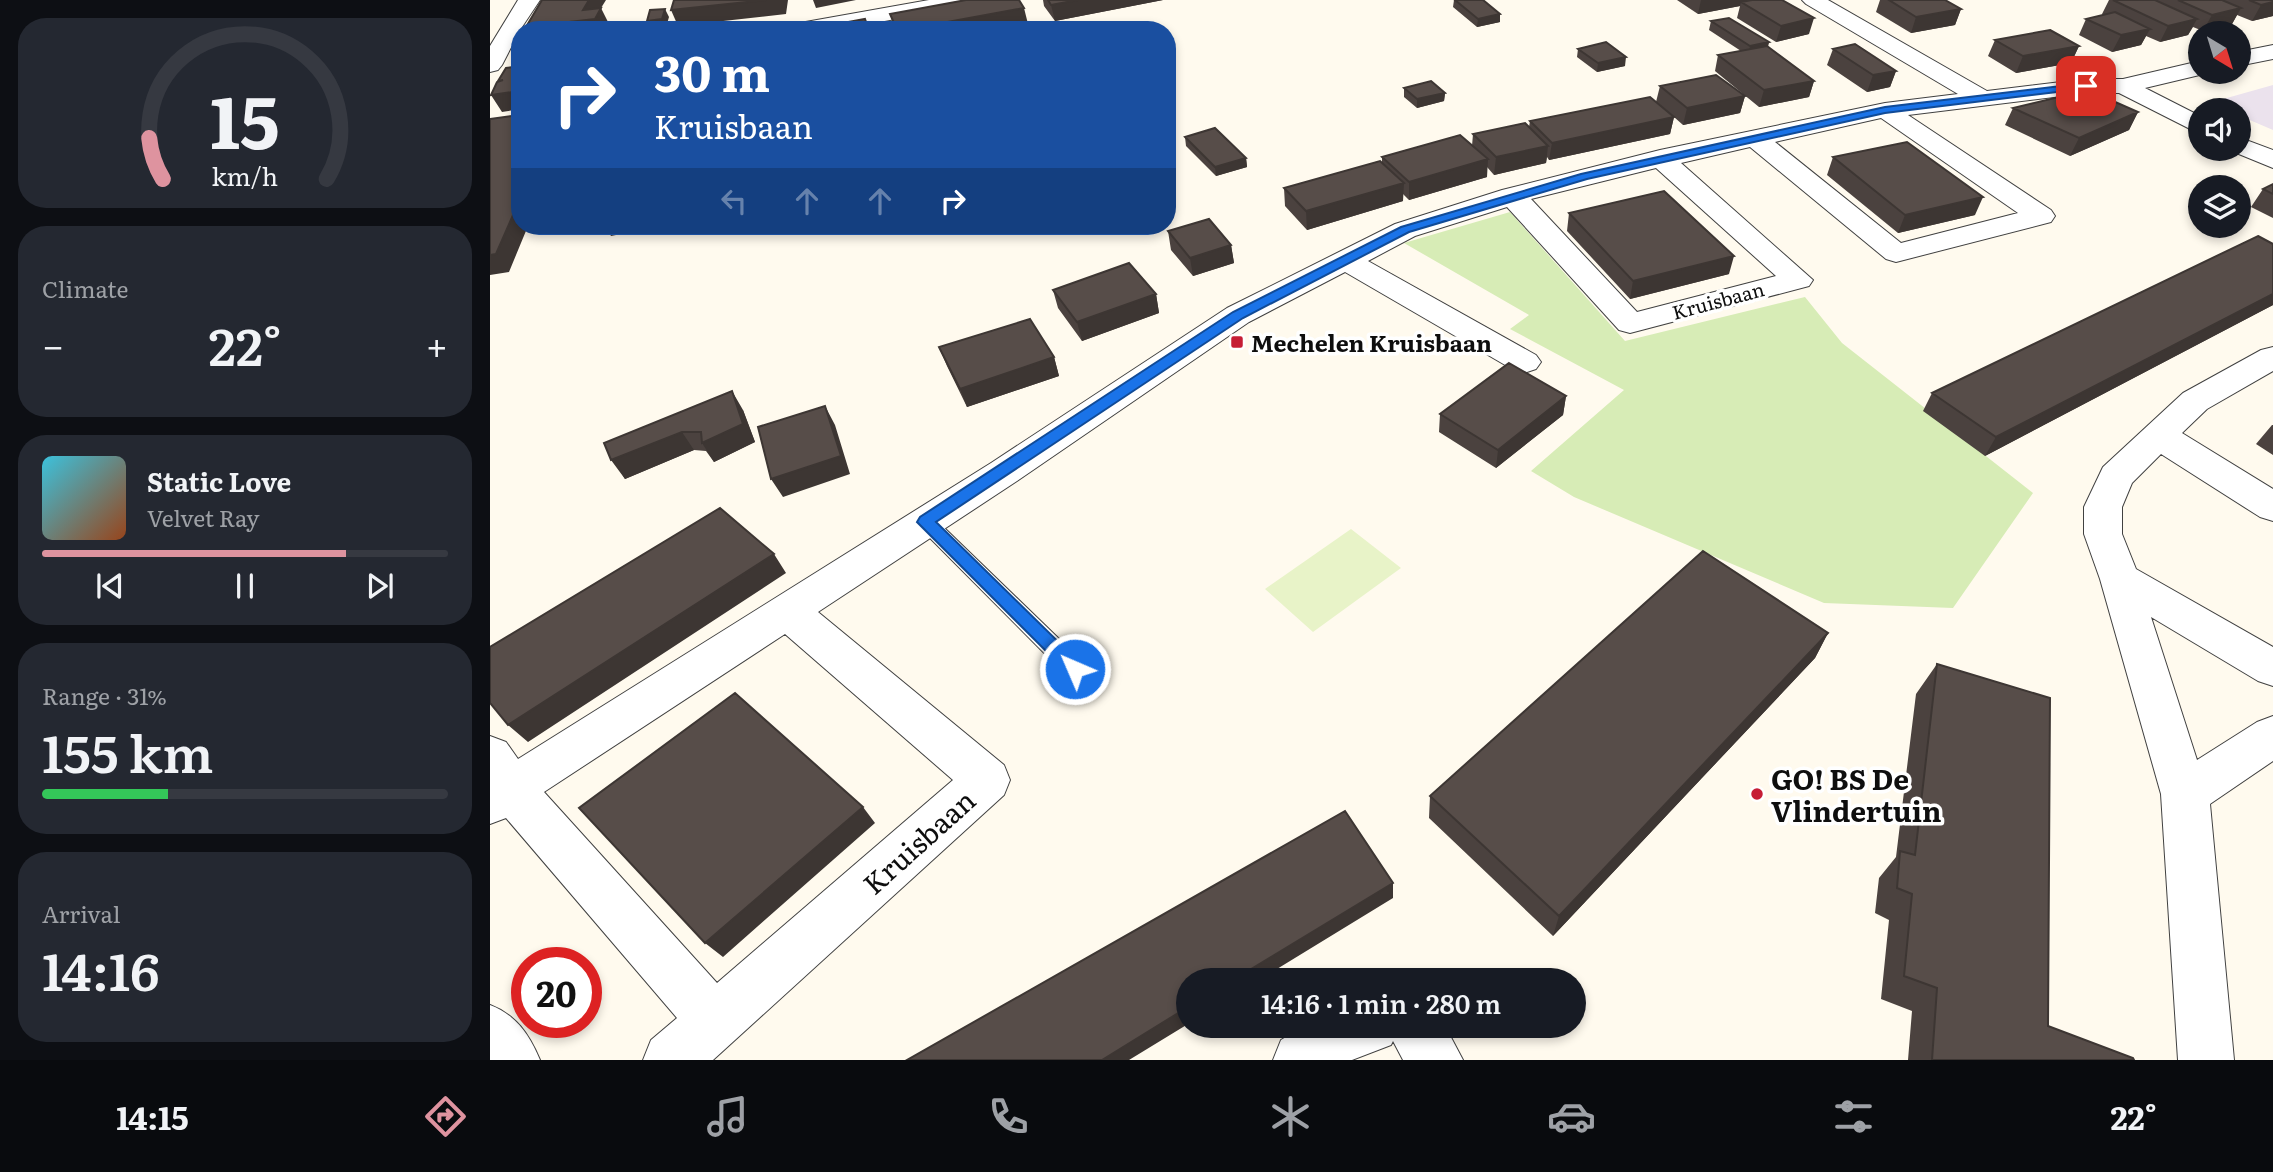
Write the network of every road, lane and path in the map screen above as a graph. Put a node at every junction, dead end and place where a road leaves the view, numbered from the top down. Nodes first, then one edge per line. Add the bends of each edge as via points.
1 (529, 0) edge
2 (964, 0) edge
3 (1813, 0) edge
4 (517, 21) edge
5 (849, 21) edge
6 (511, 31) edge
7 (2273, 52) edge
8 (2251, 56) edge
9 (511, 66) edge
10 (490, 67) edge
11 (2188, 71) edge
12 (2123, 86) junction
13 (1982, 98) junction
14 (1885, 110) junction
15 (2188, 120) edge
16 (1753, 138) junction
17 (2251, 151) edge
18 (1660, 159) junction
19 (2273, 160) edge
20 (1512, 196) junction
21 (1345, 260) junction
22 (2273, 357) edge
23 (1524, 362) dead end
24 (2160, 436) junction
25 (2273, 508) edge
26 (925, 522) junction
27 (2120, 579) junction
28 (786, 610) junction
29 (2273, 668) edge
30 (1075, 669) dead end
31 (2273, 736) edge
32 (497, 782) edge
33 (2185, 794) junction
34 (715, 1021) junction
35 (490, 1032) edge
36 (1336, 1038) edge
37 (1421, 1038) edge
38 (512, 1060) edge
39 (671, 1060) edge
40 (1301, 1060) edge
41 (1435, 1060) edge
42 (2206, 1060) edge

1 - 4 street
2 - 5 street
3 - 13 street
6 - 10 street
7 - 8 street
9 - 10 street
11 - 12 street
12 - 13 street
12 - 15 street
13 - 14 street
14 - 16 street
14 - 16 street via 2041,216 1896,253
16 - 18 street
17 - 19 street
18 - 20 street
18 - 20 street, Kruisbaan via 1798,280 1630,323
20 - 21 street via 1405,230
21 - 23 street
21 - 26 street via 1238,315
22 - 24 street via 2195,401
24 - 25 street
24 - 27 street via 2116,476 2103,507 2103,534
26 - 28 street
26 - 30 lane
27 - 29 street
27 - 33 street
28 - 32 street
28 - 34 street, Kruisbaan via 987,780
31 - 33 street
32 - 34 street
33 - 42 street
34 - 39 street, Kruisbaan
35 - 38 street
36 - 40 street
37 - 41 street

